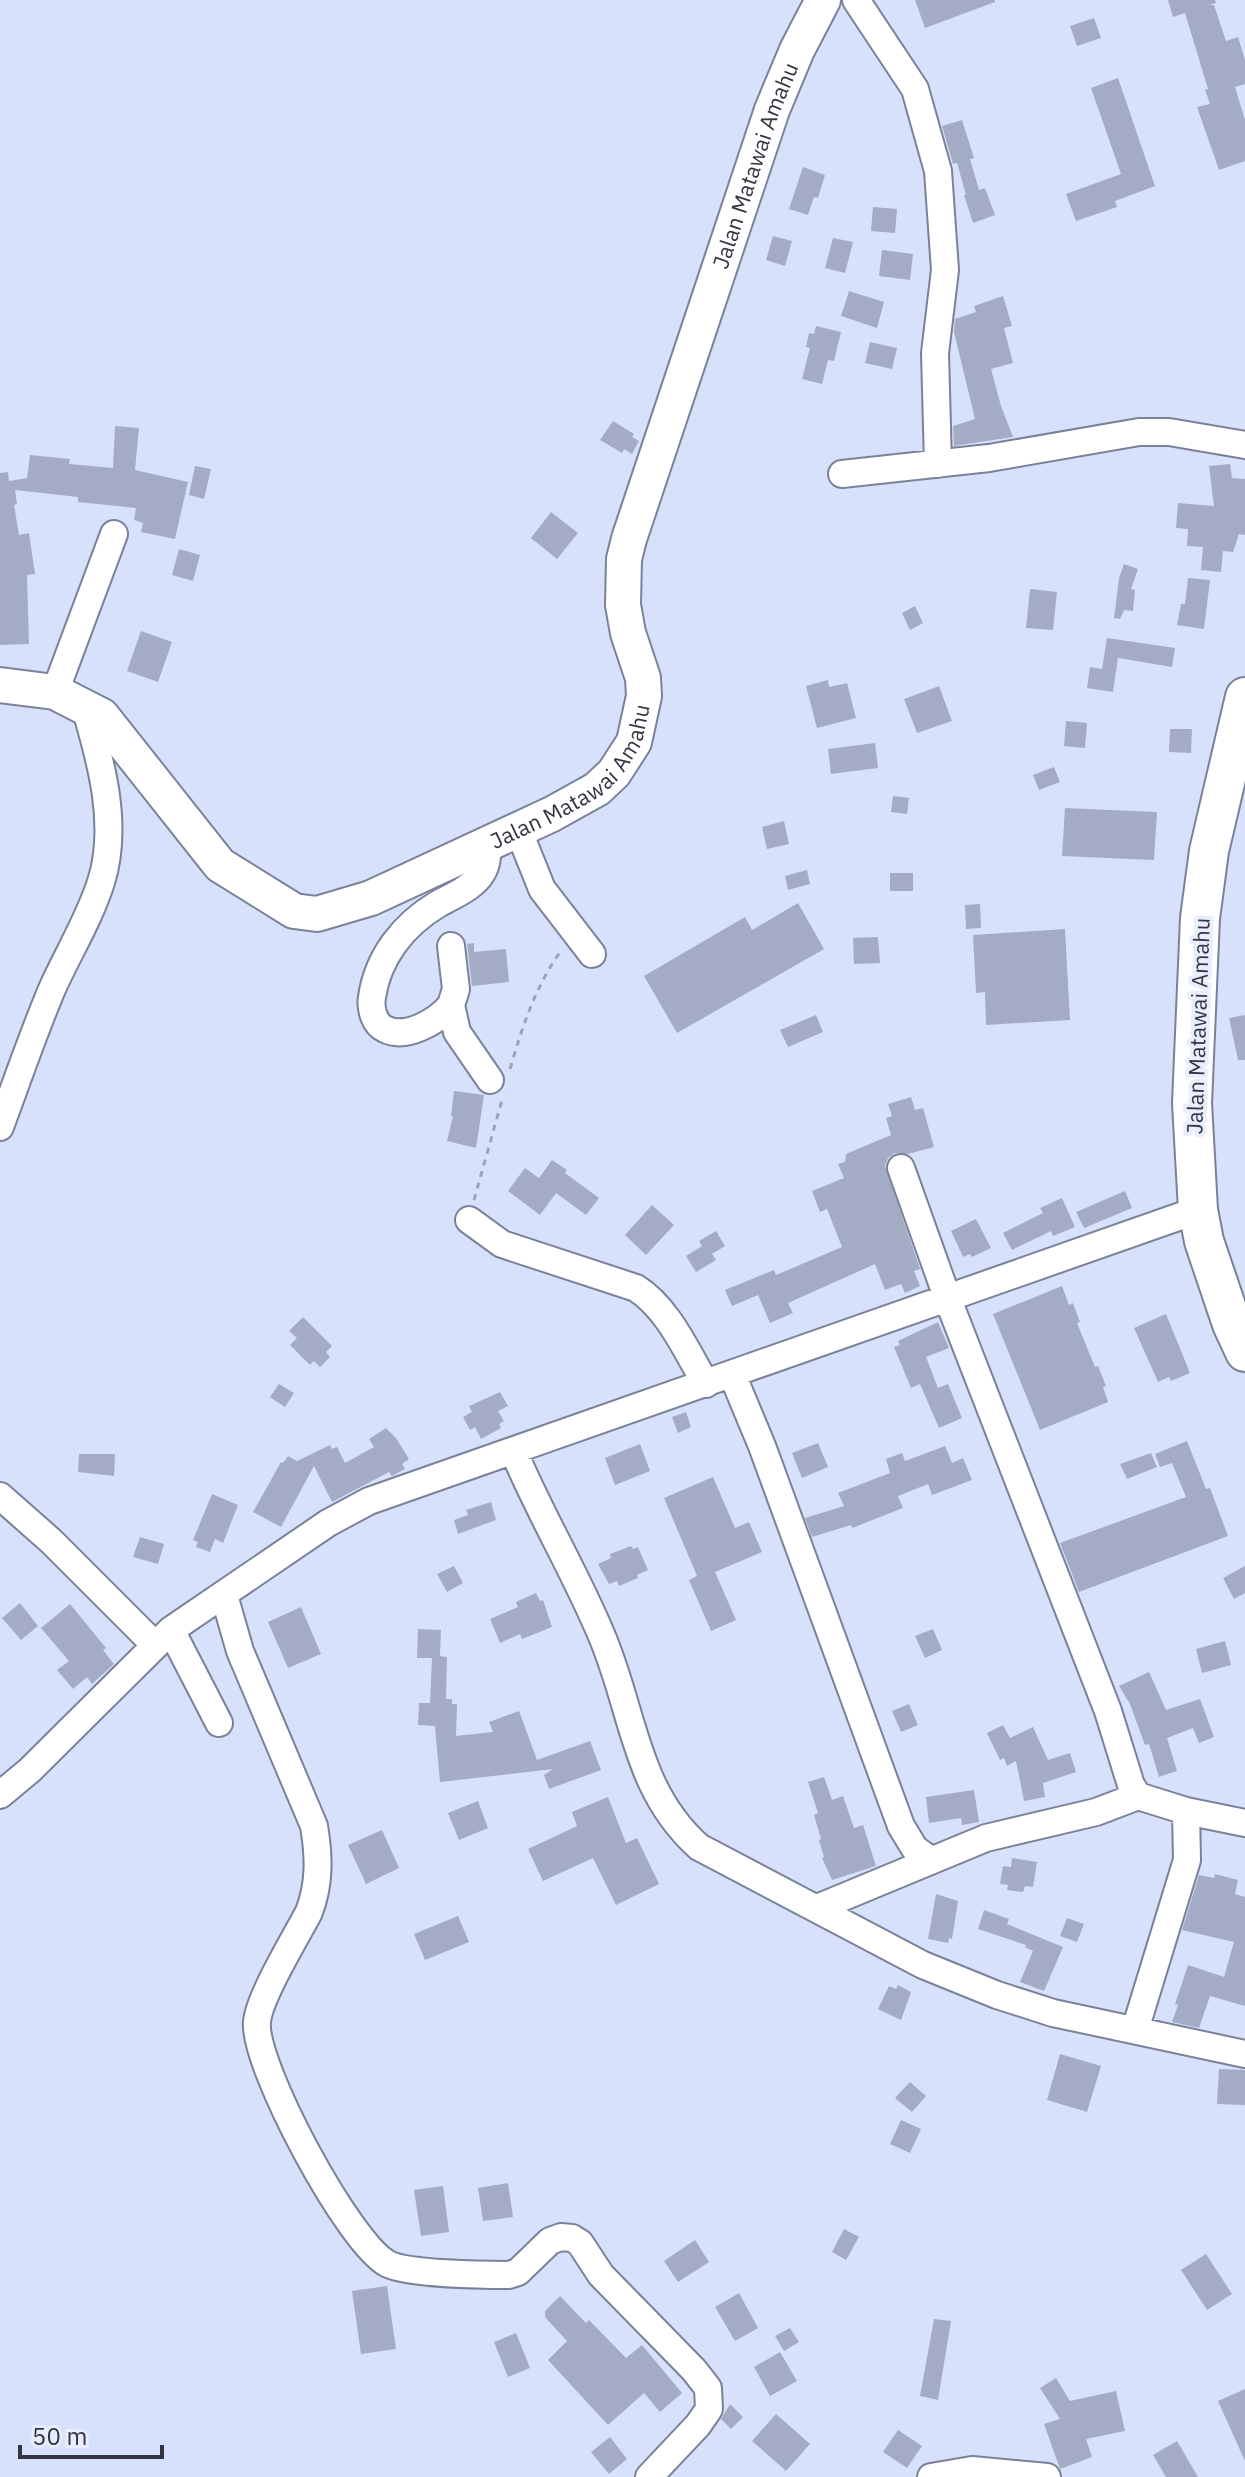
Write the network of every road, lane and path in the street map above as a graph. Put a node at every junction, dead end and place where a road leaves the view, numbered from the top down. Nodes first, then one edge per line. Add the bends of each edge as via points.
1 (823, 0) edge
2 (856, 0) edge
3 (1245, 445) edge
4 (938, 464) junction
5 (842, 474) dead end
6 (114, 534) dead end
7 (0, 685) edge
8 (55, 692) junction
9 (1245, 697) edge
10 (85, 707) junction
11 (503, 836) junction
12 (451, 946) dead end
13 (592, 954) dead end
14 (449, 1018) junction
15 (490, 1080) dead end
16 (0, 1127) edge
17 (901, 1168) dead end
18 (1198, 1210) junction
19 (469, 1220) dead end
20 (947, 1297) junction
21 (1245, 1352) edge
22 (732, 1374) junction
23 (706, 1384) junction
24 (514, 1452) junction
25 (0, 1496) edge
26 (224, 1595) junction
27 (162, 1637) junction
28 (219, 1723) dead end
29 (0, 1795) edge
30 (1138, 1796) junction
31 (1186, 1811) junction
32 (1234, 1821) edge
33 (931, 1860) junction
34 (1187, 1860) junction
35 (817, 1908) junction
36 (1135, 2030) junction
37 (1245, 2054) edge
38 (649, 2477) edge
39 (931, 2477) edge
40 (1047, 2477) edge

1 - 11 main road, Jalan Matawai Amahu via 772,110 629,539 623,605 644,696 634,742 597,789
2 - 4 street via 915,89 938,171 945,270 935,353
3 - 4 street via 1139,432
4 - 5 street
6 - 8 street
7 - 8 main road, Jalan Matawai Amahu
8 - 10 main road, Jalan Matawai Amahu
9 - 18 highway, Jalan Matawai Amahu via 1209,851 1200,918 1192,1103
10 - 11 main road, Jalan Matawai Amahu via 117,732 220,865 294,911 317,914 371,898
10 - 16 street via 105,790 102,881 54,984
11 - 13 street
11 - 14 street via 478,878 403,931 378,968 371,1002 386,1030 415,1029
12 - 14 street via 456,989
14 - 15 street
17 - 20 street
18 - 20 street
18 - 21 highway, Jalan Matawai Amahu via 1214,1274
19 - 23 street via 502,1244 636,1288 667,1319
20 - 22 street
20 - 30 street
22 - 23 street
22 - 33 street via 901,1826 915,1849
23 - 24 street
24 - 26 street via 369,1501
24 - 35 street via 606,1645 644,1766 669,1816 699,1847
25 - 27 street
26 - 27 street
26 - 38 street via 240,1651 309,1812 319,1852 312,1904 258,2016 258,2036 284,2108 357,2233 388,2264 509,2275 550,2241 561,2237 580,2243 601,2275 708,2388 709,2409
27 - 28 street
27 - 29 street
30 - 31 street
30 - 33 street via 1096,1812 986,1838
31 - 32 street
31 - 34 street
32 - 34 street
33 - 35 street
34 - 36 street
35 - 36 street via 923,1965 997,1995
36 - 37 street
39 - 40 street via 972,2470

